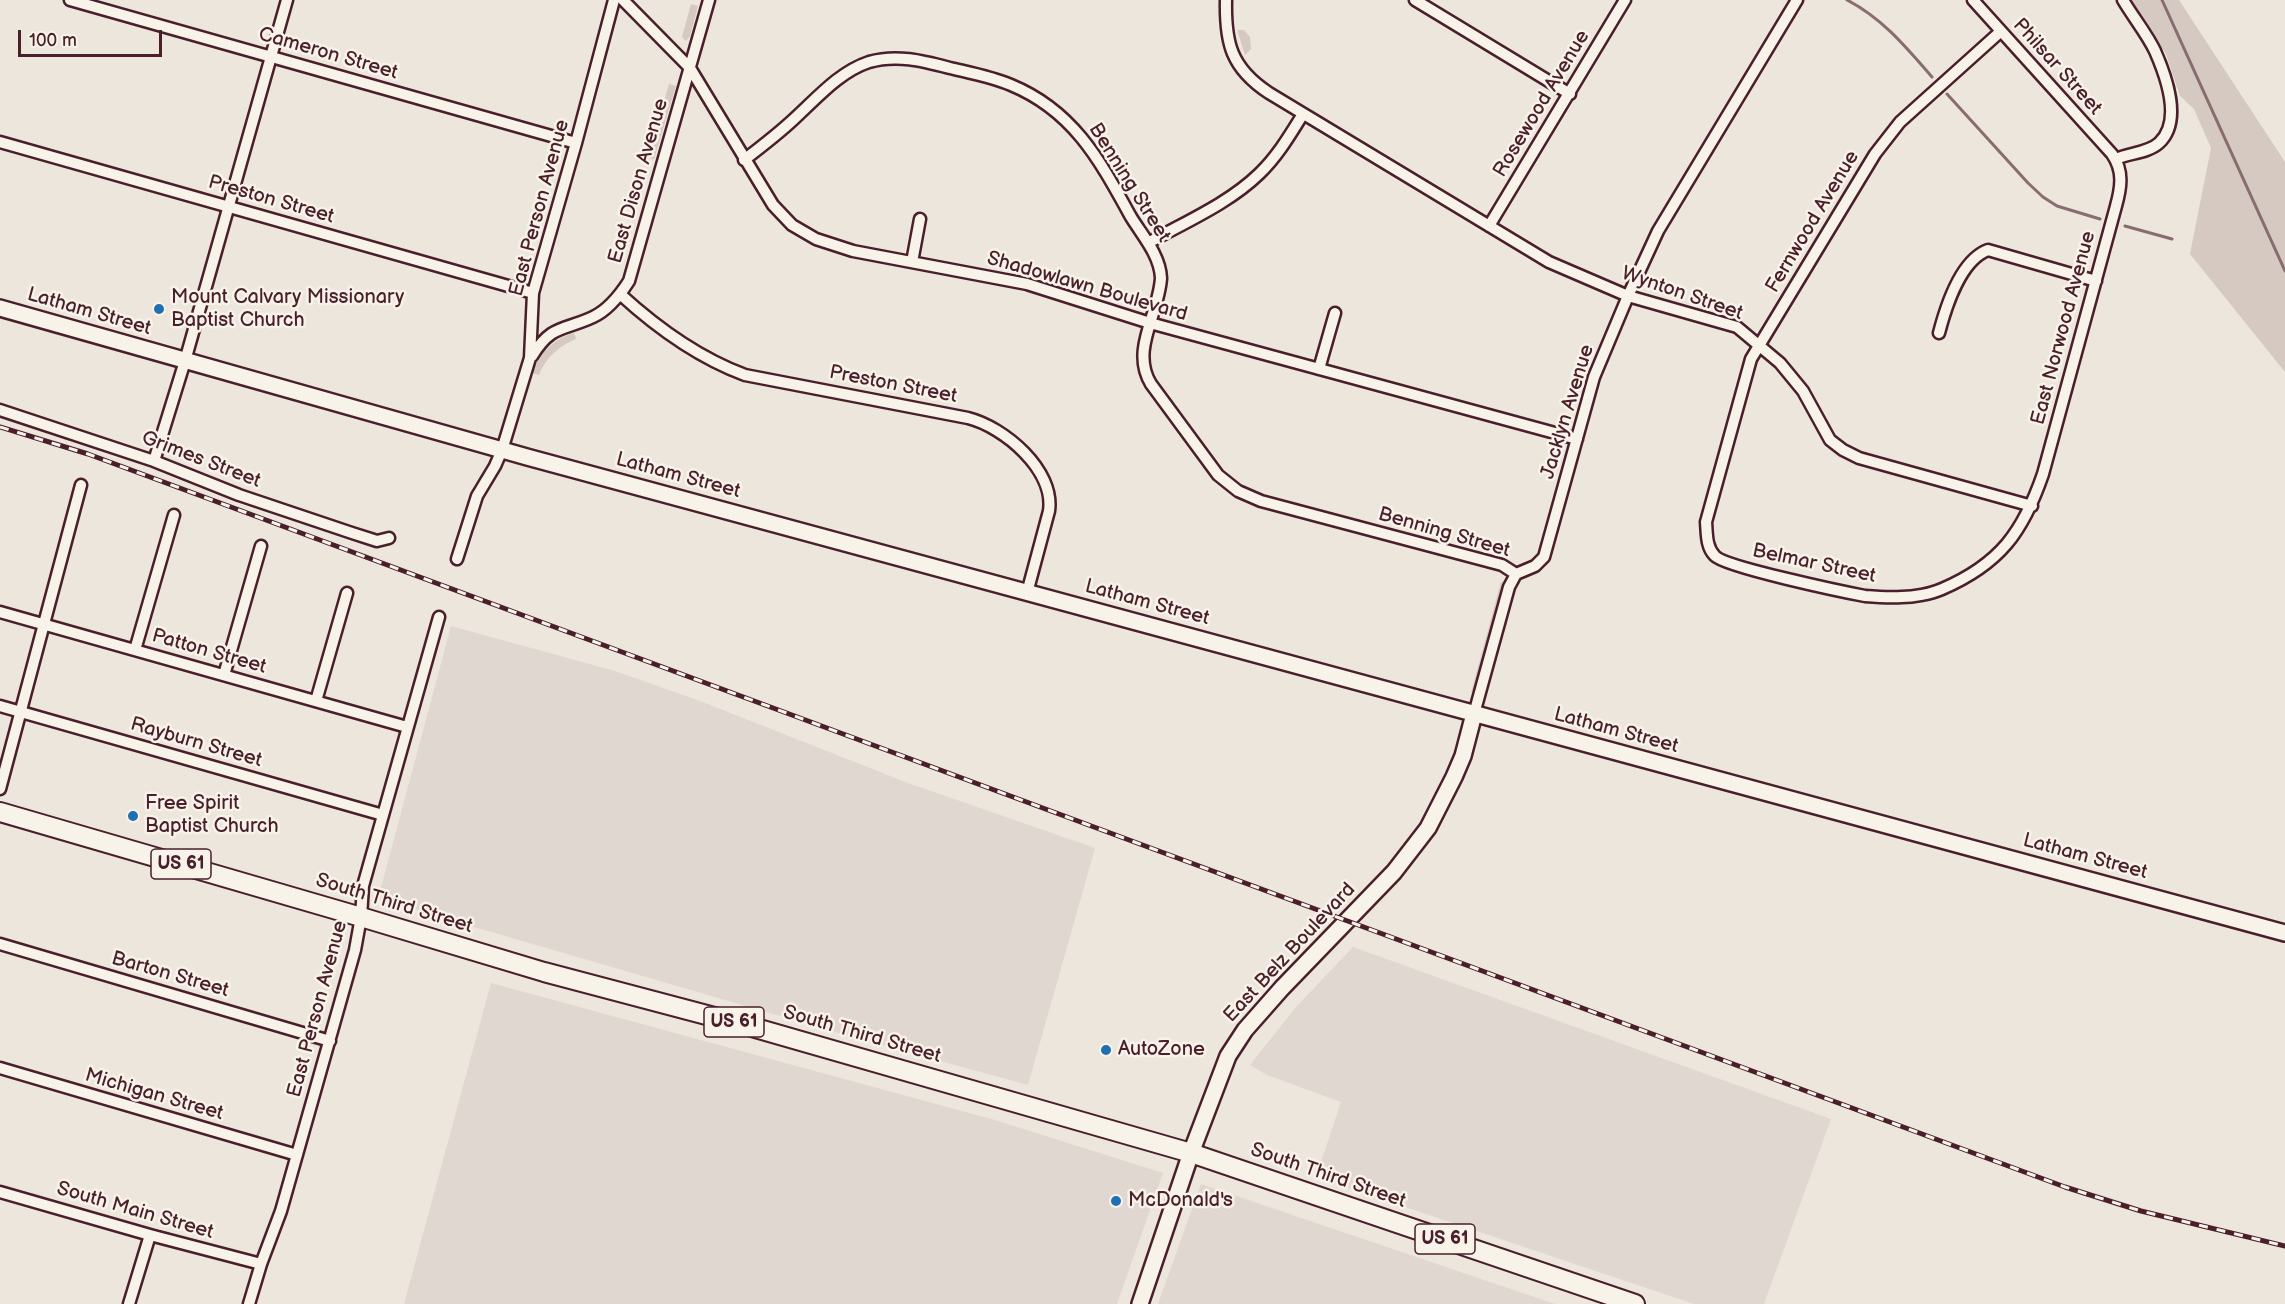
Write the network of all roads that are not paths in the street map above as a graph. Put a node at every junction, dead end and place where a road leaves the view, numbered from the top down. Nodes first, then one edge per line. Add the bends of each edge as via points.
1 (70, 0) edge
2 (287, 0) edge
3 (614, 0) edge
4 (623, 0) edge
5 (709, 0) edge
6 (1226, 0) edge
7 (1415, 0) edge
8 (1625, 0) edge
9 (1797, 0) edge
10 (1973, 0) edge
11 (2123, 0) edge
12 (2000, 32) junction
13 (270, 57) junction
14 (690, 68) junction
15 (1570, 94) junction
16 (1303, 114) junction
17 (0, 142) edge
18 (576, 143) junction
19 (2116, 159) junction
20 (744, 160) junction
21 (228, 206) junction
22 (920, 219) dead end
23 (1489, 226) junction
24 (1148, 243) junction
25 (912, 262) junction
26 (2096, 281) junction
27 (533, 293) junction
28 (620, 294) junction
29 (1628, 296) junction
30 (0, 308) edge
31 (1335, 313) dead end
32 (1150, 323) junction
33 (1939, 333) dead end
34 (1760, 346) junction
35 (530, 358) junction
36 (185, 361) junction
37 (1319, 369) junction
38 (0, 410) edge
39 (1577, 439) junction
40 (502, 450) junction
41 (154, 460) junction
42 (81, 485) dead end
43 (2032, 506) junction
44 (174, 515) dead end
45 (389, 538) dead end
46 (1707, 543) joint
47 (261, 546) dead end
48 (457, 560) dead end
49 (1516, 574) junction
50 (347, 592) dead end
51 (1027, 592) junction
52 (0, 612) edge
53 (439, 617) dead end
54 (44, 624) junction
55 (135, 650) junction
56 (224, 675) junction
57 (316, 701) junction
58 (0, 706) edge
59 (20, 712) junction
60 (1474, 714) junction
61 (407, 727) junction
62 (0, 789) edge
63 (0, 812) edge
64 (383, 815) junction
65 (361, 917) junction
66 (2285, 933) edge
67 (0, 944) edge
68 (330, 1041) junction
69 (0, 1068) edge
70 (1191, 1153) junction
71 (297, 1155) junction
72 (0, 1192) edge
73 (150, 1235) junction
74 (261, 1264) junction
75 (129, 1304) edge
76 (249, 1304) edge
77 (1140, 1304) edge
78 (1635, 1304) edge

1 - 13 street, Cameron Street
2 - 13 street
3 - 18 street, East Person Avenue
4 - 14 street, Shadowlawn Boulevard
5 - 14 street, East Dison Avenue
6 - 16 street, Wynton Street via 1227,35 1237,64 1261,88
7 - 15 street
8 - 15 street, Rosewood Avenue
9 - 29 street, Jacklyn Avenue via 1658,231
10 - 12 street, Philsar Street
11 - 19 street via 2154,49 2167,84 2170,117 2159,143
12 - 19 street, Philsar Street
12 - 34 street, Fernwood Avenue via 1900,122 1875,154
13 - 18 street, Cameron Street
13 - 21 street
14 - 20 street, Shadowlawn Boulevard
14 - 28 street, East Dison Avenue via 632,273
15 - 23 street, Rosewood Avenue
16 - 23 street, Wynton Street
16 - 24 street via 1274,158 1249,182
17 - 21 street, Preston Street
18 - 27 street, East Person Avenue
19 - 26 street, East Norwood Avenue via 2120,193
20 - 24 street, Benning Street via 844,74 880,60 914,59 1011,85 1062,116 1098,159
20 - 25 street, Shadowlawn Boulevard via 773,205 801,231 838,247
21 - 27 street, Preston Street
21 - 36 street
22 - 25 street
23 - 29 street, Wynton Street via 1544,260
24 - 32 street, Benning Street via 1161,272
25 - 32 street, Shadowlawn Boulevard via 1027,284
26 - 33 street via 1988,250 1977,254 1951,294
26 - 43 street, East Norwood Avenue
27 - 35 street, East Person Avenue
28 - 35 street, East Dison Avenue via 594,317 549,334
28 - 51 street, Preston Street via 689,347 745,375 968,418 1009,438 1037,470 1049,499
29 - 34 street, Wynton Street via 1737,327
29 - 39 street, Jacklyn Avenue via 1597,368
30 - 36 street, Latham Street
31 - 37 street
32 - 37 street, Shadowlawn Boulevard
32 - 49 street, Benning Street via 1143,351 1148,379 1213,469 1231,486 1261,501 1502,565
34 - 43 street, Wynton Street via 1803,391 1821,428 1843,450 1859,458
34 - 46 street, Fernwood Avenue via 1751,358 1739,397 1706,522
35 - 40 street, East Person Avenue
36 - 40 street, Latham Street
36 - 41 street
37 - 39 street, Shadowlawn Boulevard
38 - 41 street, Grimes Street
39 - 49 street, Jacklyn Avenue via 1544,557 1535,566
40 - 48 street, East Person Avenue via 474,503
40 - 51 street, Latham Street
41 - 45 street, Grimes Street via 239,495 352,533 377,541
42 - 54 street
43 - 46 street, Belmar Street via 2007,546 1978,571 1940,590 1904,598 1866,596 1738,567 1716,558
44 - 55 street
47 - 56 street
49 - 60 street via 1509,586
50 - 57 street
51 - 60 street, Latham Street
52 - 54 street, Patton Street
53 - 61 street, East Person Avenue
54 - 55 street, Patton Street
54 - 59 street
55 - 56 street, Patton Street
56 - 57 street, Patton Street
57 - 61 street, Patton Street
58 - 59 street, Rayburn Street
59 - 62 street
59 - 64 street, Rayburn Street
60 - 66 street, Latham Street
60 - 70 street, East Belz Boulevard via 1454,777 1428,828 1394,872 1245,1030 1217,1080
61 - 64 street, East Person Avenue
63 - 65 main road, South Third Street / US 61
64 - 65 street, East Person Avenue via 363,886
65 - 68 street, East Person Avenue
65 - 70 main road, South Third Street / US 61
67 - 68 street, Barton Street
68 - 71 street, East Person Avenue
69 - 71 street, Michigan Street
70 - 77 street, East Belz Boulevard
70 - 78 main road, South Third Street / US 61
71 - 74 street, East Person Avenue
72 - 73 street, South Main Street
73 - 74 street, South Main Street
73 - 75 street
74 - 76 street, East Person Avenue

